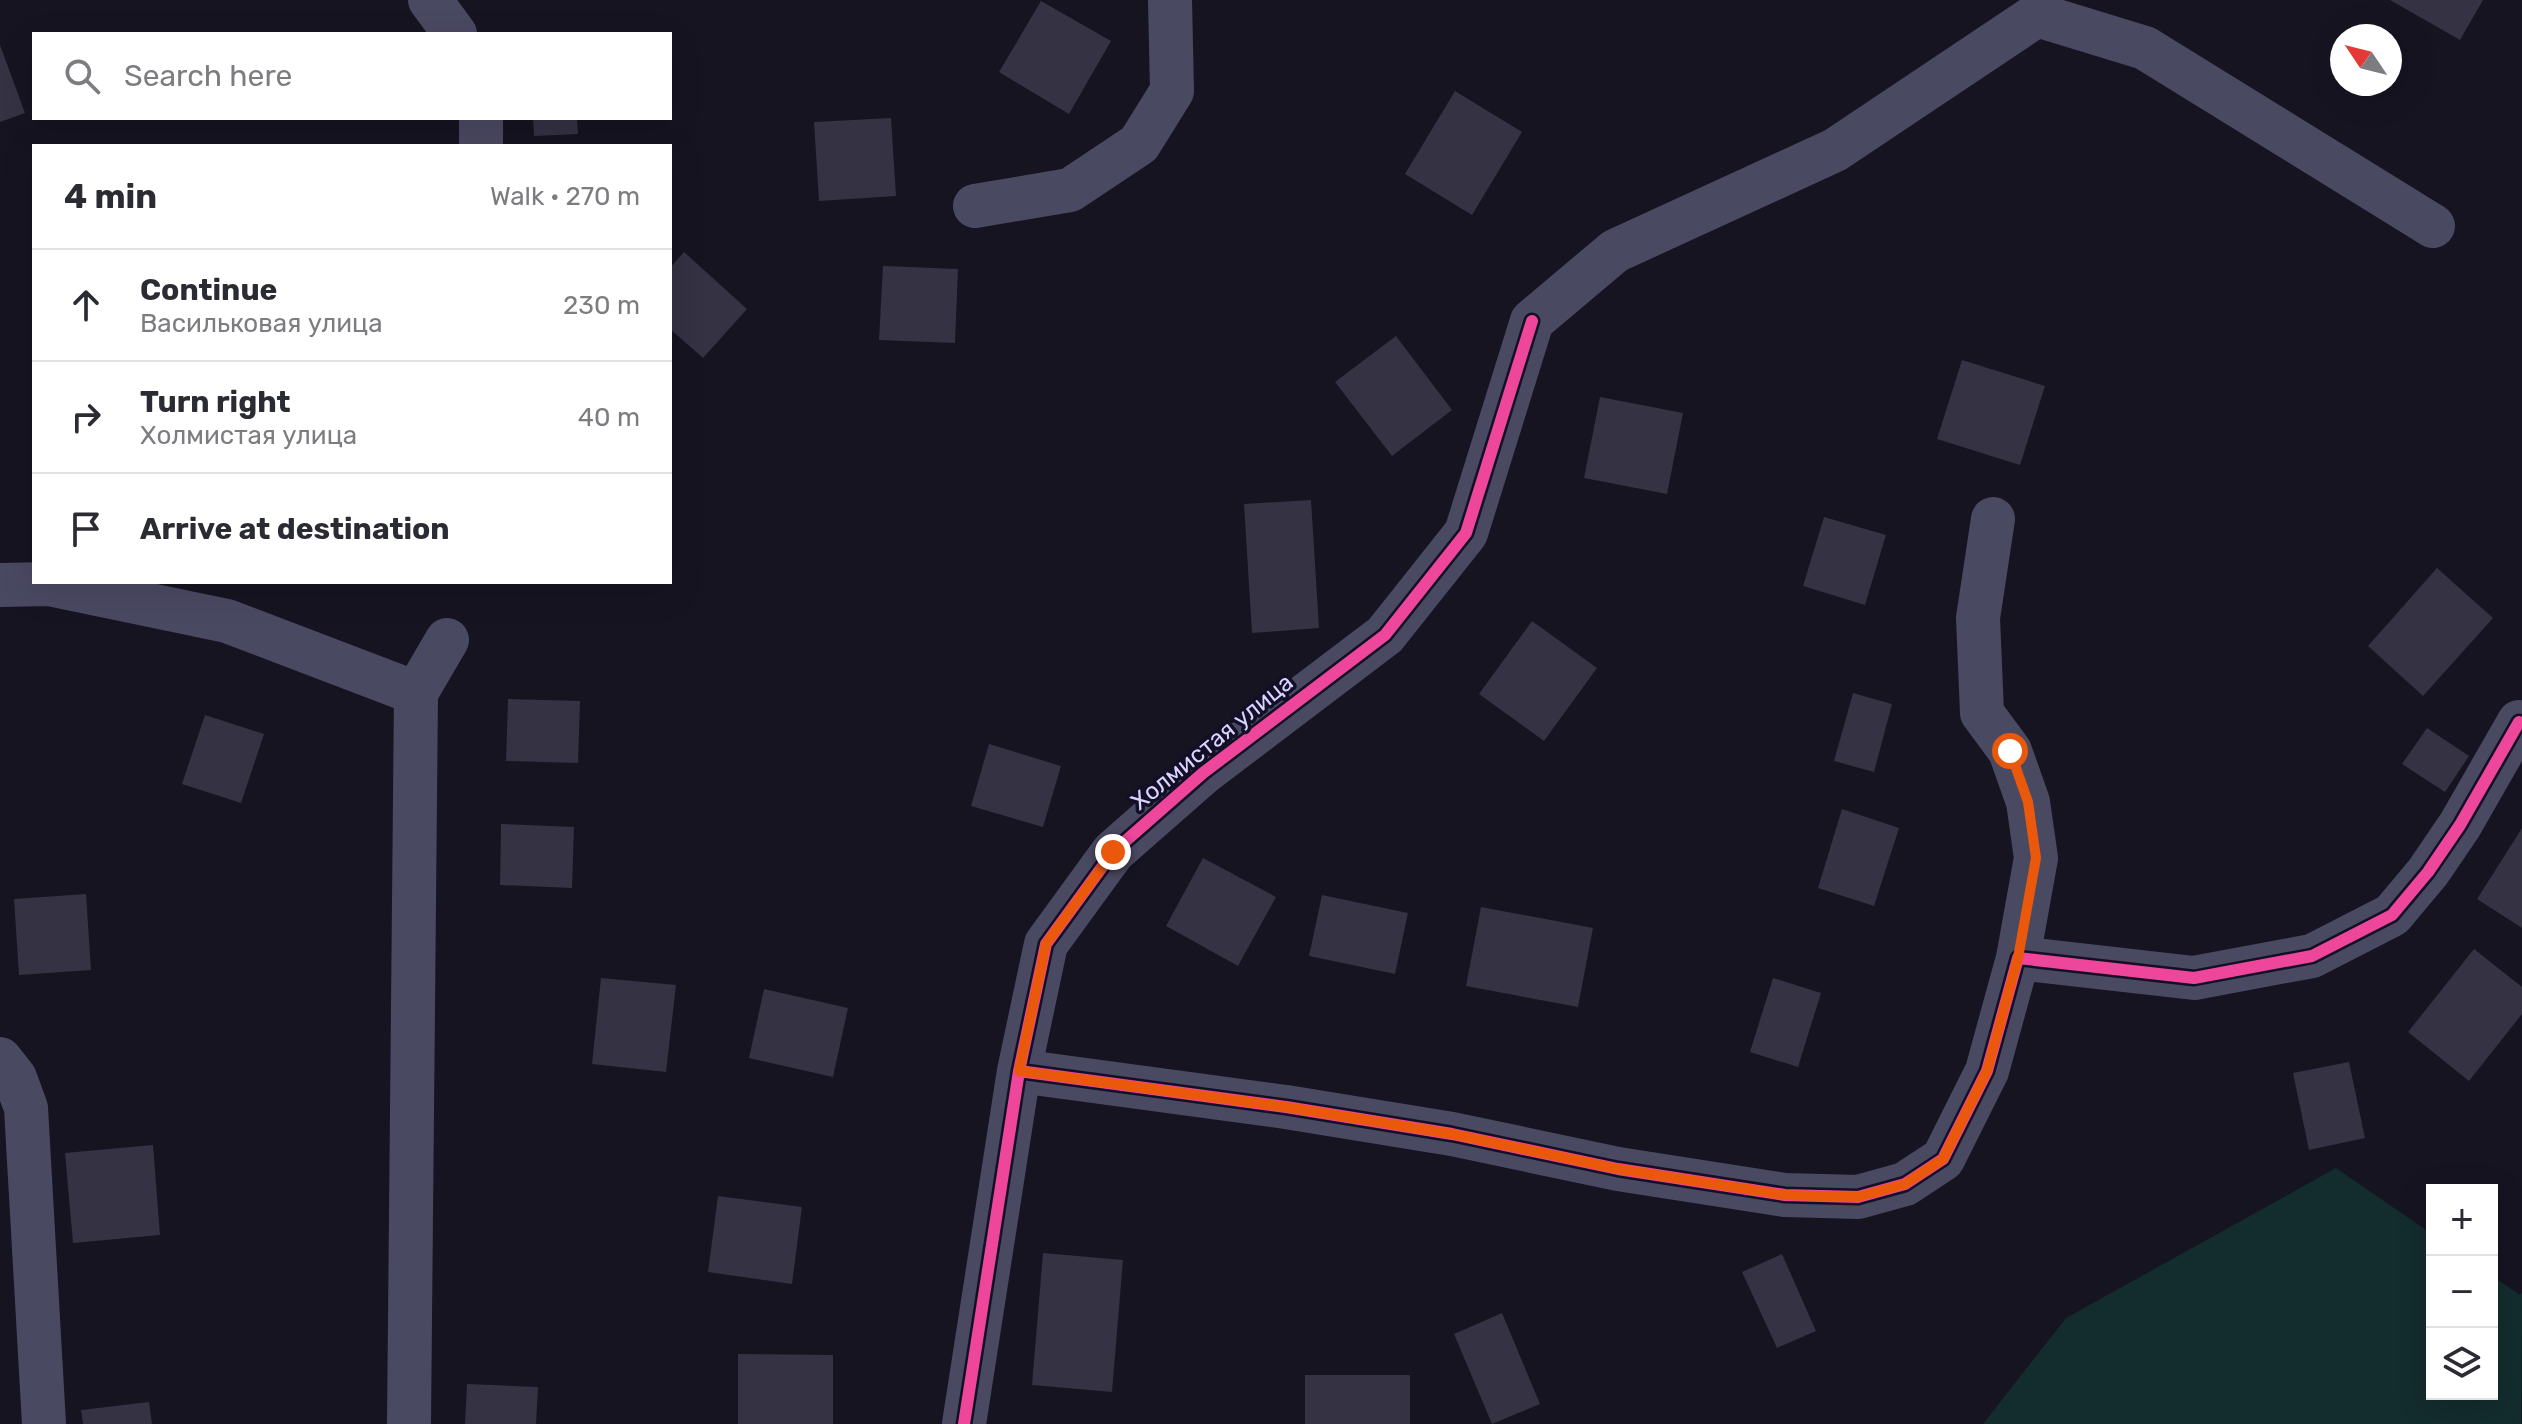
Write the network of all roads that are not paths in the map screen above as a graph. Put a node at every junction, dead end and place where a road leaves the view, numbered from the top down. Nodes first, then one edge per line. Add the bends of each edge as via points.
1 (430, 0) edge
2 (1170, 0) edge
3 (454, 32) edge
4 (481, 120) edge
5 (481, 144) edge
6 (975, 206) dead end
7 (2433, 226) dead end
8 (1993, 519) dead end
9 (0, 585) edge
10 (447, 640) dead end
11 (416, 693) junction
12 (2519, 722) dead end
13 (2018, 958) junction
14 (0, 1059) edge
15 (1019, 1071) junction
16 (44, 1424) edge
17 (409, 1424) edge
18 (964, 1424) edge

1 - 3 street
2 - 6 street via 1172,91 1139,144 1070,190
4 - 5 street
7 - 15 street, Холмистая улица via 2145,48 2037,15 1835,150 1615,251 1532,321 1466,533 1385,635 1203,773 1113,852 1046,944
8 - 13 street via 1978,618 1982,713 2010,751 2028,802 2036,858
9 - 11 street via 49,584 227,621
10 - 11 street
11 - 17 street
12 - 13 street via 2460,825 2392,915 2312,956 2194,978
13 - 15 street via 1987,1071 1943,1159 1905,1184 1858,1197 1785,1195 1286,1107
14 - 16 street via 15,1078 26,1108
15 - 18 street, Холмистая улица

